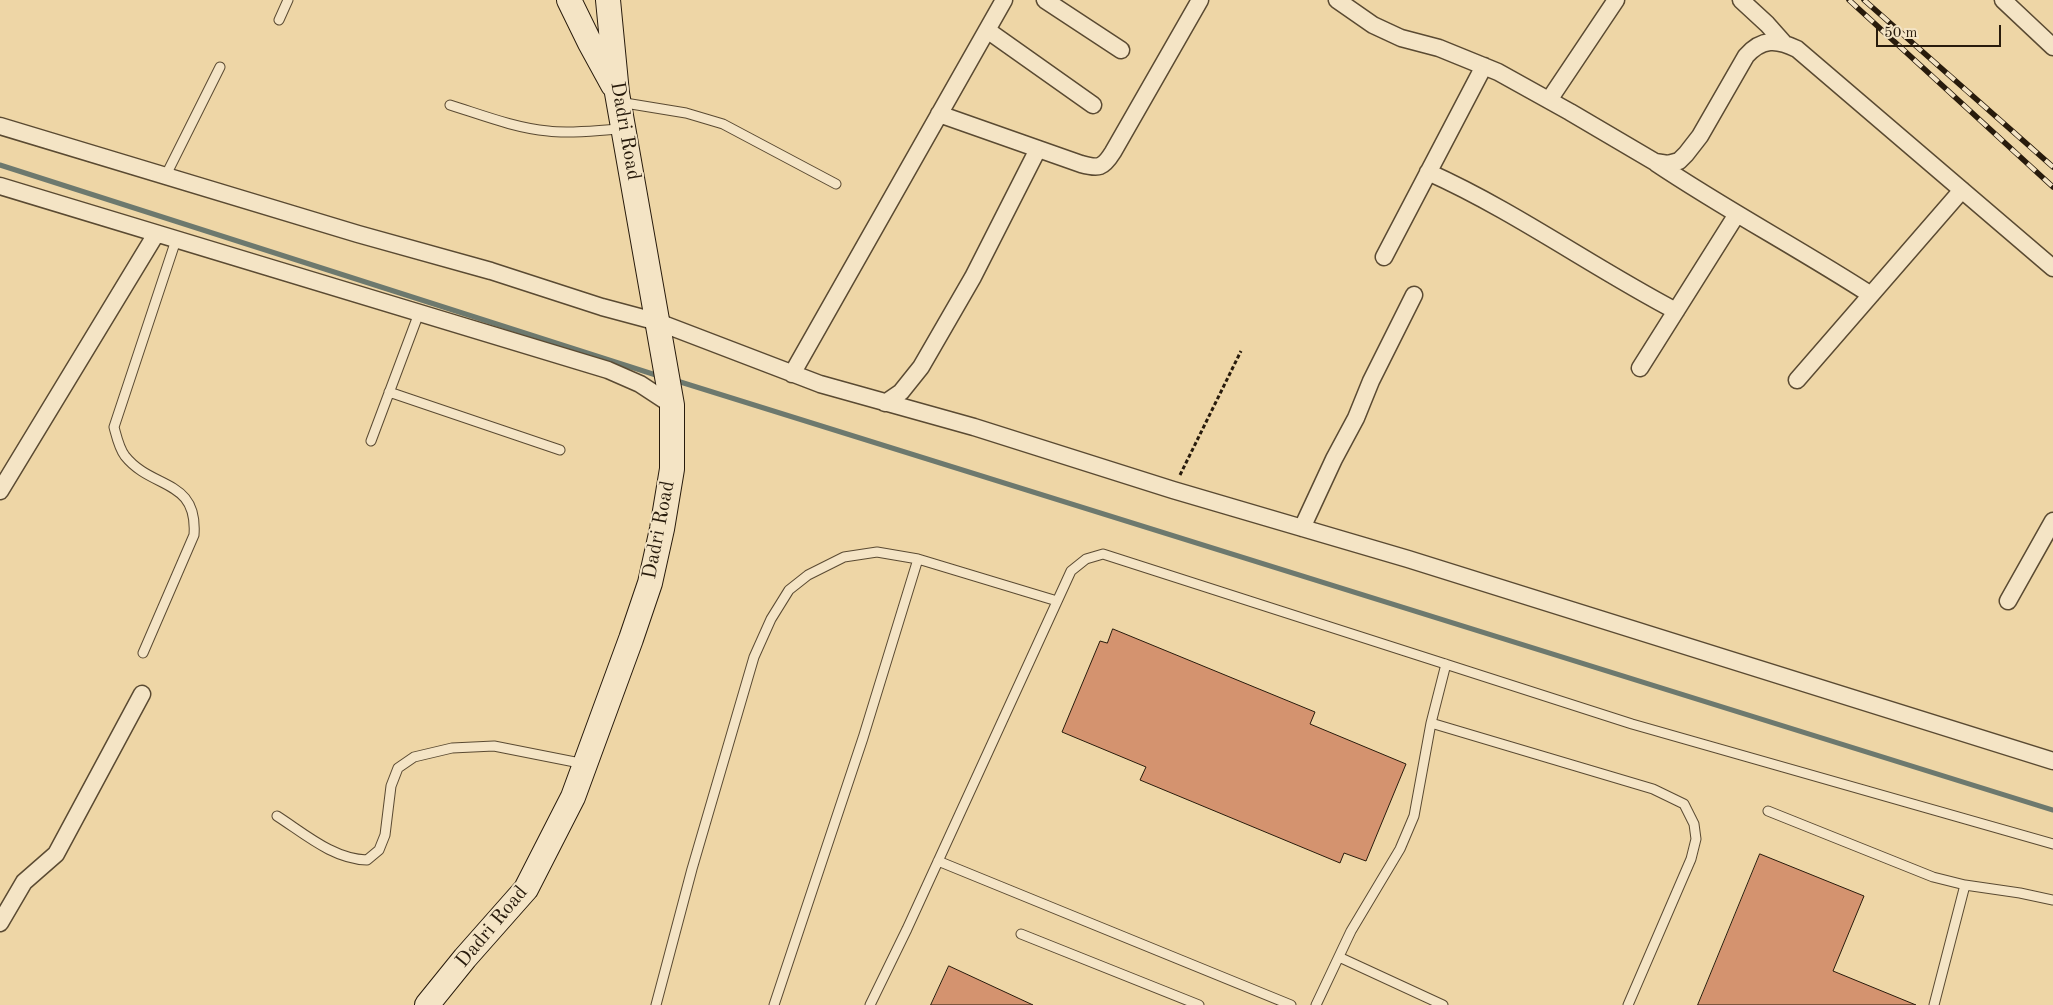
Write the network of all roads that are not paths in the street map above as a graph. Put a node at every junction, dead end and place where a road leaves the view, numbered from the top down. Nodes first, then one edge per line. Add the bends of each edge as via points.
1 (288, 0) edge
2 (569, 0) edge
3 (608, 0) edge
4 (1004, 0) edge
5 (1045, 0) edge
6 (1200, 0) edge
7 (1337, 0) edge
8 (1616, 0) edge
9 (1741, 0) edge
10 (2004, 0) edge
11 (279, 20) dead end
12 (987, 30) junction
13 (1783, 42) junction
14 (2053, 47) edge
15 (1122, 50) dead end
16 (1484, 66) junction
17 (220, 67) dead end
18 (618, 97) junction
19 (1549, 100) junction
20 (450, 105) dead end
21 (1092, 105) dead end
22 (939, 114) junction
23 (0, 126) edge
24 (624, 129) junction
25 (1038, 149) junction
26 (1655, 162) junction
27 (1428, 172) junction
28 (165, 177) junction
29 (836, 184) dead end
30 (0, 186) edge
31 (1962, 190) junction
32 (1737, 214) junction
33 (156, 234) junction
34 (176, 240) junction
35 (1384, 257) dead end
36 (2053, 268) edge
37 (1414, 294) dead end
38 (1871, 295) junction
39 (1676, 311) junction
40 (419, 313) junction
41 (659, 327) junction
42 (1640, 368) dead end
43 (792, 374) junction
44 (1797, 380) dead end
45 (389, 392) junction
46 (671, 394) junction
47 (885, 402) junction
48 (371, 441) dead end
49 (560, 450) dead end
50 (0, 491) edge
51 (2053, 521) edge
52 (1302, 528) junction
53 (918, 559) junction
54 (1057, 601) junction
55 (2008, 601) dead end
56 (143, 653) dead end
57 (1446, 664) junction
58 (142, 694) dead end
59 (1431, 723) junction
60 (2053, 761) edge
61 (586, 764) junction
62 (1768, 811) dead end
63 (278, 816) dead end
64 (2053, 844) edge
65 (938, 861) junction
66 (1965, 885) junction
67 (2053, 900) edge
68 (0, 923) edge
69 (1021, 934) dead end
70 (1339, 957) junction
71 (427, 1005) edge
72 (656, 1005) edge
73 (774, 1005) edge
74 (870, 1005) edge
75 (1199, 1005) edge
76 (1291, 1005) edge
77 (1316, 1005) edge
78 (1443, 1005) edge
79 (1628, 1005) edge
80 (1934, 1005) edge

1 - 11 lane
2 - 18 main road
3 - 18 main road, Dadri Road
4 - 12 street
5 - 15 street
6 - 25 street via 1105,164 1091,167
7 - 16 street via 1373,25 1401,38 1439,48
8 - 19 street
9 - 13 street
10 - 14 street
12 - 21 street
12 - 22 street
13 - 26 street via 1760,44 1752,49 1686,154 1679,161 1668,164
13 - 31 street via 1797,49
16 - 19 street
16 - 27 street
17 - 28 lane
18 - 24 main road, Dadri Road
18 - 29 lane via 723,124
19 - 26 street
20 - 24 lane via 547,131
22 - 25 street
22 - 43 street
23 - 28 street
24 - 41 main road, Dadri Road
25 - 47 street via 973,277 921,367 901,392
26 - 32 street
27 - 35 street
27 - 39 street via 1513,215
28 - 41 street via 491,271
30 - 33 street
31 - 36 street
31 - 38 street
32 - 38 street
32 - 39 street
33 - 34 street
33 - 50 street
34 - 40 street
34 - 56 lane via 114,427 125,456 138,469 183,495 192,507 195,519 194,535
37 - 52 street
38 - 44 street
39 - 42 street
40 - 45 lane
40 - 46 street via 608,370
41 - 43 street
41 - 46 main road, Dadri Road
43 - 47 street
45 - 48 lane
45 - 49 lane
46 - 61 main road, Dadri Road via 672,469 650,583
47 - 52 street
51 - 55 street
52 - 60 street
53 - 54 lane
53 - 72 lane via 877,552 844,558 808,575 789,590 770,619 754,657 732,729
53 - 73 lane via 863,738
54 - 57 lane via 1071,571 1086,559 1103,554
54 - 65 lane
57 - 59 lane
57 - 64 lane via 1632,724
58 - 68 street via 56,854 24,882
59 - 70 lane via 1414,816 1400,849
59 - 79 lane via 1653,789 1684,804 1694,824 1696,839 1691,859
61 - 63 lane via 494,746 452,748 414,757 398,768 391,786 380,850 367,860 353,860 335,853
61 - 71 main road, Dadri Road via 573,797 526,889
62 - 66 lane via 1933,877
65 - 74 lane
65 - 76 lane
66 - 67 lane
66 - 80 lane
69 - 75 lane
70 - 77 lane
70 - 78 lane

